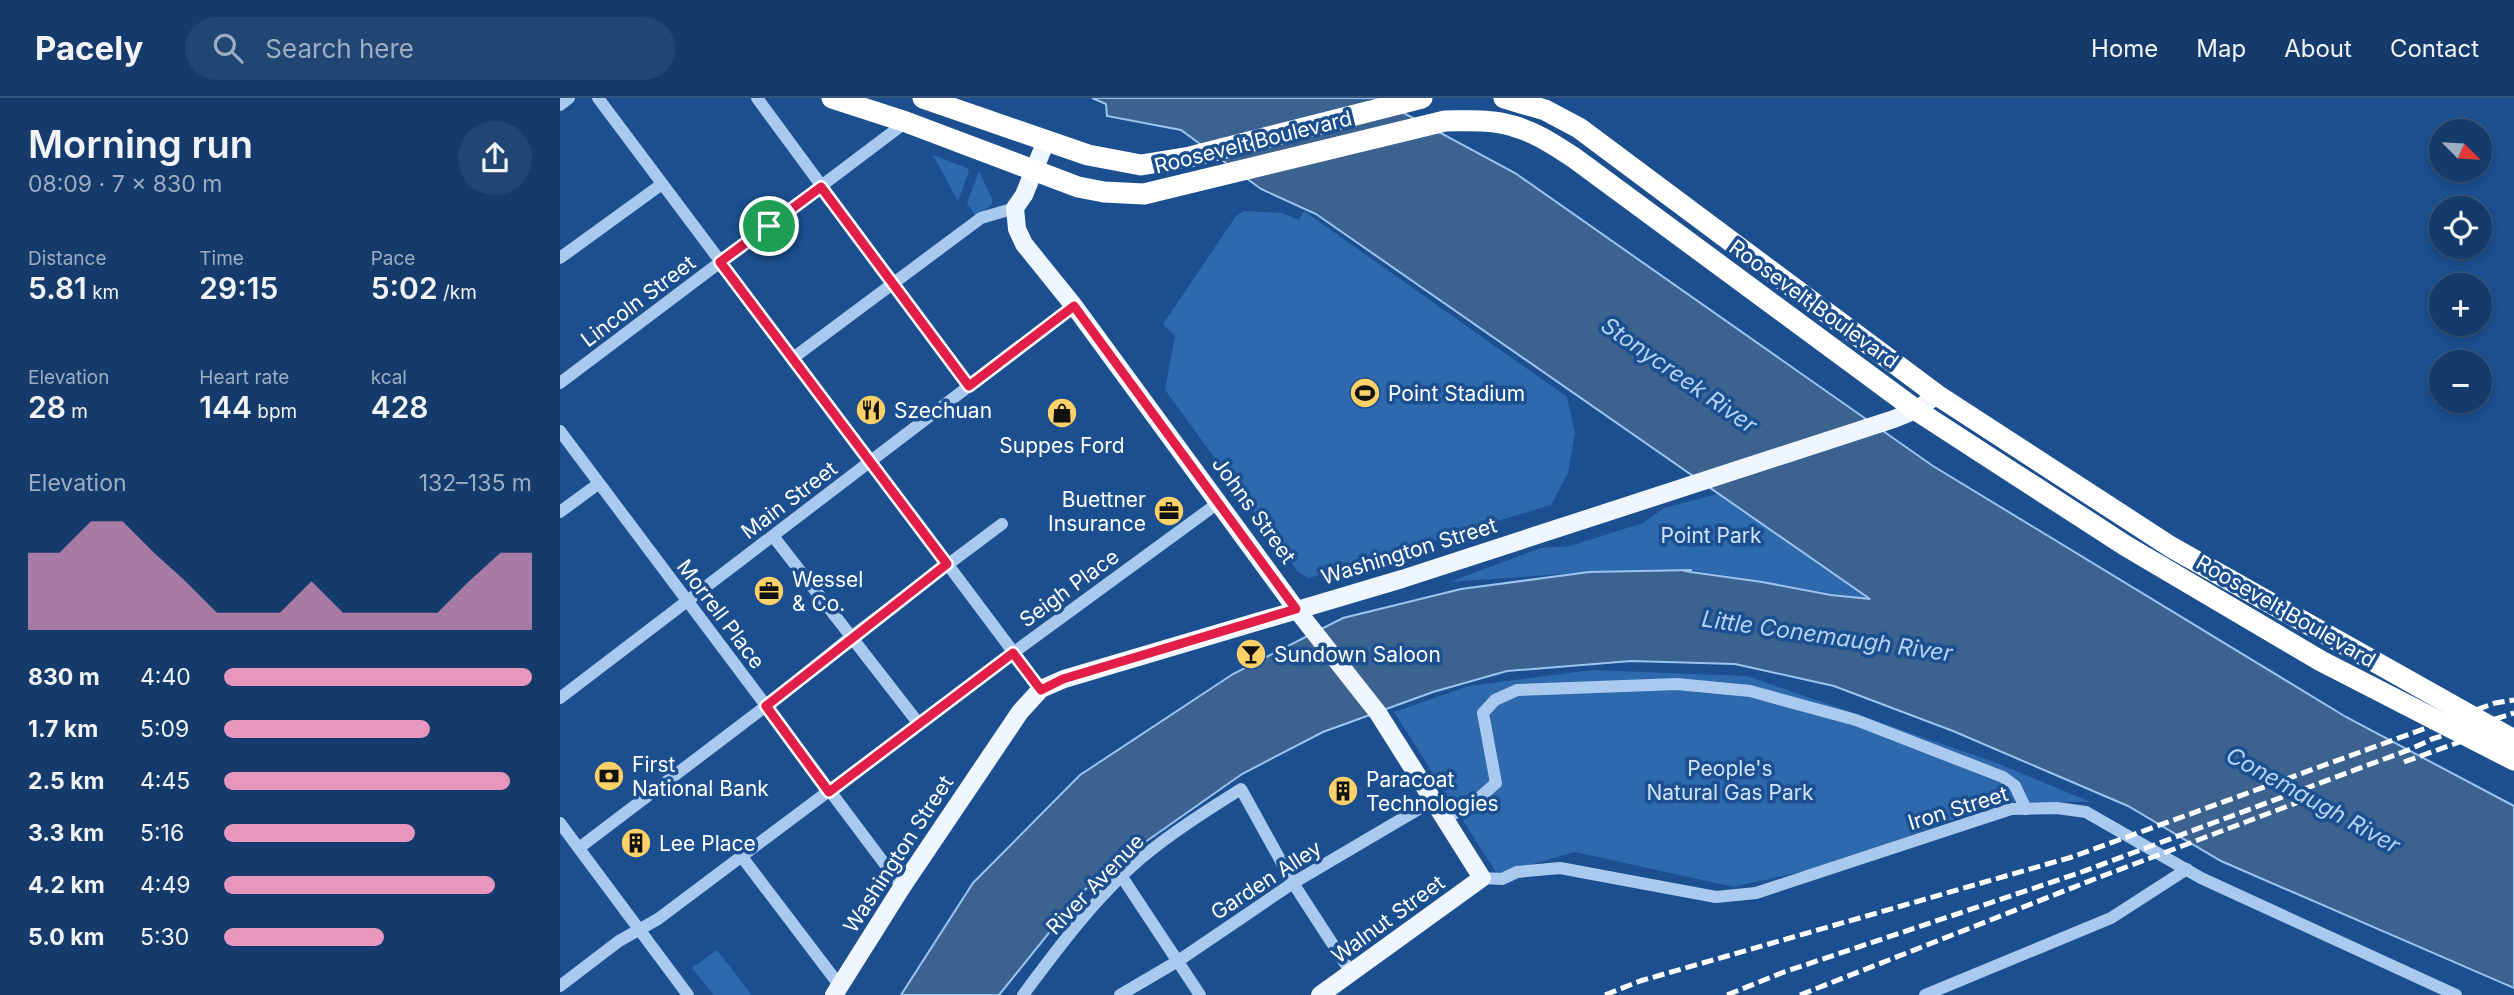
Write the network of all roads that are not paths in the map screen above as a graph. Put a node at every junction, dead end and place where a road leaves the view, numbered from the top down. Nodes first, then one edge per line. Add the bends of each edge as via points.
1 (569, 98) edge
2 (598, 98) edge
3 (757, 98) edge
4 (832, 98) edge
5 (923, 98) edge
6 (1422, 98) edge
7 (1504, 98) edge
8 (560, 105) edge
9 (906, 122) junction
10 (1046, 141) junction
11 (1036, 169) junction
12 (662, 184) junction
13 (821, 187) junction
14 (1015, 208) junction
15 (560, 258) edge
16 (720, 262) junction
17 (892, 283) junction
18 (1074, 306) junction
19 (793, 358) junction
20 (560, 383) edge
21 (969, 386) junction
22 (1937, 395) junction
23 (1916, 410) junction
24 (560, 431) edge
25 (870, 462) junction
26 (598, 484) junction
27 (1218, 503) junction
28 (560, 512) edge
29 (1002, 524) dead end
30 (773, 536) junction
31 (947, 564) junction
32 (687, 601) junction
33 (1296, 609) junction
34 (851, 637) junction
35 (1013, 653) junction
36 (1041, 690) junction
37 (560, 698) edge
38 (766, 706) junction
39 (919, 724) junction
40 (2514, 740) edge
41 (2514, 760) edge
42 (829, 792) junction
43 (1434, 800) junction
44 (2026, 809) junction
45 (1445, 819) junction
46 (560, 822) edge
47 (579, 848) junction
48 (742, 857) junction
49 (2187, 869) junction
50 (1122, 877) junction
51 (1482, 878) junction
52 (1293, 883) junction
53 (902, 887) junction
54 (639, 929) junction
55 (1178, 961) junction
56 (1352, 974) junction
57 (560, 986) edge
58 (837, 991) edge
59 (688, 995) edge
60 (1023, 995) edge
61 (1120, 995) edge
62 (1200, 995) edge
63 (1320, 995) edge
64 (1925, 995) edge
65 (2456, 995) edge

1 - 8 street
2 - 12 street
3 - 13 street
4 - 9 highway
5 - 10 highway
6 - 10 highway, Roosevelt Boulevard via 1190,157 1141,165
7 - 22 highway, Roosevelt Boulevard via 1545,110 1579,128
9 - 11 highway
9 - 13 street, Lincoln Street
10 - 11 main road
11 - 14 main road
11 - 23 highway, Roosevelt Boulevard via 1078,187 1144,194 1445,121 1512,125 1573,157
12 - 15 street
12 - 16 street
13 - 16 street, Lincoln Street
13 - 17 street
14 - 17 street via 981,218
14 - 18 main road, Johns Street via 1024,244
16 - 19 street
16 - 20 street, Lincoln Street
17 - 19 street
17 - 21 street
18 - 21 street, Main Street
18 - 27 main road, Johns Street
19 - 25 street
21 - 25 street, Main Street
22 - 23 main road, Washington Street
22 - 40 highway, Roosevelt Boulevard via 2171,547
23 - 33 main road, Washington Street via 1402,579
23 - 41 highway, Roosevelt Boulevard via 2126,546 2321,661
24 - 26 street, Morrell Place
25 - 30 street, Main Street
25 - 31 street
26 - 28 street
26 - 32 street, Morrell Place
27 - 33 main road, Johns Street
27 - 35 street, Seigh Place
29 - 31 street
30 - 32 street, Main Street
30 - 34 street
31 - 34 street
31 - 35 street
32 - 37 street, Main Street
32 - 38 street, Morrell Place
33 - 36 main road, Washington Street via 1063,679
33 - 43 main road, Johns Street via 1377,713
34 - 38 street
34 - 39 street
35 - 36 street
35 - 39 street, Seigh Place
36 - 53 main road, Washington Street via 1020,712
38 - 42 street, Morrell Place
38 - 47 street
39 - 42 street, Seigh Place
42 - 48 street, Seigh Place
42 - 53 street, Morrell Place
43 - 45 main road, Johns Street
43 - 52 street, Garden Alley
44 - 45 street via 2015,786 2003,777 1856,720 1751,691 1677,684 1517,690 1495,700 1483,713 1496,783
44 - 49 street, Iron Street via 2087,812
44 - 51 street, Iron Street via 2011,809 1756,893 1716,897 1560,868 1517,872 1502,879
45 - 51 main road, Johns Street
46 - 47 street
47 - 54 street
48 - 54 street, Seigh Place
48 - 58 street
49 - 64 street via 2111,918
49 - 65 street, Iron Street
50 - 52 street, River Avenue via 1185,825 1241,789
50 - 55 street
50 - 60 street, River Avenue
51 - 56 main road, Walnut Street
52 - 55 street, Garden Alley
52 - 56 street
53 - 58 main road, Washington Street
54 - 57 street, Seigh Place
54 - 59 street
55 - 61 street, Garden Alley
55 - 62 street
56 - 63 main road, Walnut Street

